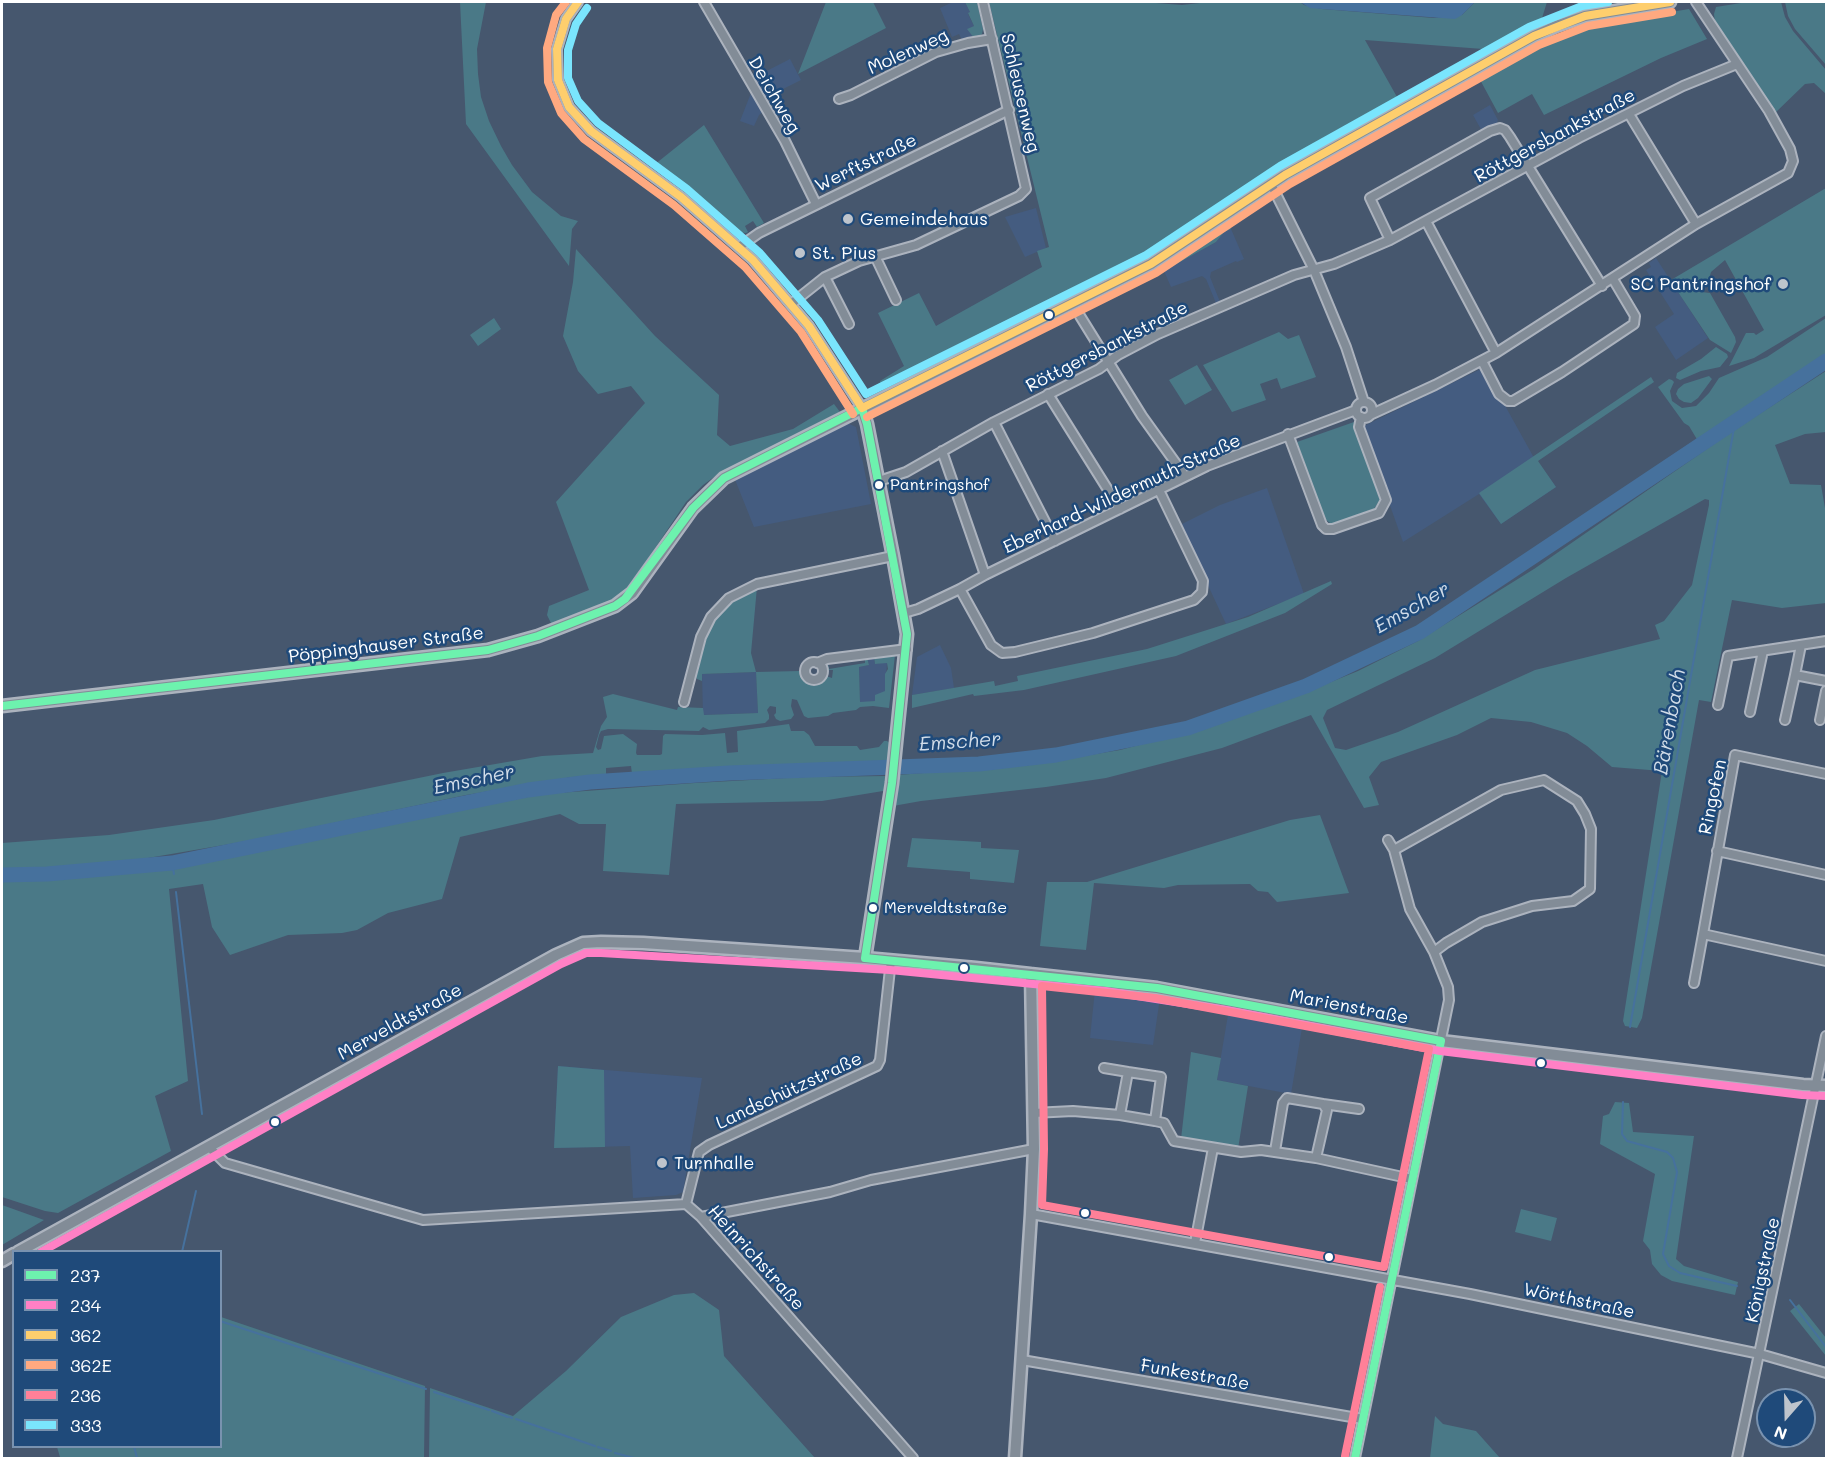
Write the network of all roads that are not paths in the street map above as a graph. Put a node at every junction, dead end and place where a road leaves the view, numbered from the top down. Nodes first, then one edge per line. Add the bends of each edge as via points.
1 (578, 2) edge
2 (704, 2) edge
3 (983, 2) edge
4 (1670, 2) edge
5 (1696, 2) edge
6 (992, 39) junction
7 (1737, 64) junction
8 (839, 99) dead end
9 (1009, 110) junction
10 (1629, 114) junction
11 (1527, 166) junction
12 (1271, 184) junction
13 (816, 204) junction
14 (1426, 221) junction
15 (1696, 224) junction
16 (1390, 240) junction
17 (739, 247) junction
18 (875, 256) junction
19 (1314, 270) junction
20 (825, 277) junction
21 (1613, 279) junction
22 (1602, 286) junction
23 (896, 300) dead end
24 (791, 304) junction
25 (1080, 316) dead end
26 (849, 324) dead end
27 (1496, 353) junction
28 (1482, 361) junction
29 (1108, 363) junction
30 (1048, 394) junction
31 (1364, 402) junction
32 (862, 408) junction
33 (1358, 414) junction
34 (1372, 414) junction
35 (994, 422) junction
36 (1288, 434) junction
37 (942, 451) junction
38 (1185, 476) junction
39 (879, 481) junction
40 (1159, 490) junction
41 (1120, 509) junction
42 (1055, 541) junction
43 (893, 556) junction
44 (985, 575) junction
45 (960, 589) junction
46 (904, 613) junction
47 (1827, 641) edge
48 (1801, 645) junction
49 (907, 649) junction
50 (1763, 651) junction
51 (817, 663) dead end
52 (1796, 675) junction
53 (1827, 681) edge
54 (1827, 691) edge
55 (684, 702) dead end
56 (1718, 705) dead end
57 (2, 706) edge
58 (1750, 712) dead end
59 (1785, 720) dead end
60 (1820, 720) dead end
61 (1827, 774) edge
62 (1388, 840) dead end
63 (1394, 850) junction
64 (1717, 851) junction
65 (1827, 875) edge
66 (1703, 934) junction
67 (1434, 952) junction
68 (865, 958) junction
69 (891, 960) junction
70 (1827, 961) edge
71 (1031, 974) junction
72 (1694, 983) dead end
73 (1827, 1036) edge
74 (1441, 1041) junction
75 (1104, 1068) dead end
76 (1128, 1072) junction
77 (1822, 1086) edge
78 (1323, 1104) junction
79 (1359, 1109) dead end
80 (1033, 1113) junction
81 (1120, 1115) junction
82 (1155, 1121) junction
83 (209, 1147) junction
84 (1213, 1148) junction
85 (1034, 1149) junction
86 (1275, 1151) junction
87 (1316, 1158) junction
88 (1412, 1179) junction
89 (686, 1204) junction
90 (1032, 1214) junction
91 (701, 1218) junction
92 (1195, 1243) junction
93 (20, 1250) edge
94 (1392, 1279) junction
95 (1760, 1354) junction
96 (1022, 1360) junction
97 (1827, 1373) edge
98 (1363, 1419) junction
99 (913, 1458) edge
100 (1015, 1458) edge
101 (1355, 1458) edge
102 (1737, 1458) edge

1 - 17 street via 566,20 557,49 558,80 569,106 591,130 681,197
2 - 13 street, Deichweg via 785,141
3 - 6 street, Schleusenweg
4 - 12 main road, Pöppinghauser Straße via 1585,16 1556,26
5 - 7 street
6 - 8 street, Molenweg via 936,52
6 - 9 street, Schleusenweg
7 - 10 street, Röttgersbankstraße
7 - 15 street via 1769,111 1793,161 1788,173
9 - 13 street, Werftstraße
9 - 18 street, Schleusenweg via 1027,186 1024,191 901,250
10 - 11 street, Röttgersbankstraße
10 - 15 street
11 - 14 street, Röttgersbankstraße
11 - 16 street, Röttgersbankstraße via 1502,129 1490,131 1370,198
11 - 22 street
12 - 19 street
12 - 32 main road, Pöppinghauser Straße via 1151,264
13 - 17 street, Werftstraße
14 - 16 street, Röttgersbankstraße
14 - 27 street
15 - 21 street
16 - 19 street, Röttgersbankstraße
17 - 24 street
18 - 20 street
18 - 23 street
19 - 29 street, Röttgersbankstraße via 1158,334
19 - 31 street
20 - 24 street
20 - 26 street
21 - 22 street
21 - 28 street via 1635,316 1634,324 1562,372 1508,401 1499,394
22 - 27 street
24 - 32 street
25 - 29 street
27 - 28 street
28 - 34 street
29 - 30 street, Röttgersbankstraße
29 - 38 street
30 - 35 street, Röttgersbankstraße
30 - 41 street
31 - 33 street via 1358,404
31 - 34 street via 1371,405
32 - 39 main road
32 - 57 main road, Pöppinghauser Straße via 724,477 693,508 625,599 538,636 488,650
33 - 34 street
33 - 36 street, Eberhard-Wildermuth-Straße
33 - 36 street via 1359,427 1386,501 1379,513 1333,529 1322,525
35 - 37 street, Röttgersbankstraße
35 - 42 street
36 - 38 street, Eberhard-Wildermuth-Straße
37 - 39 street, Röttgersbankstraße via 906,472
37 - 44 street
38 - 40 street, Eberhard-Wildermuth-Straße
39 - 43 main road
40 - 41 street, Eberhard-Wildermuth-Straße
40 - 45 street via 1203,581 1202,592 1194,600 1093,633 1002,653 990,645
41 - 42 street, Eberhard-Wildermuth-Straße
42 - 44 street, Eberhard-Wildermuth-Straße
43 - 46 main road
43 - 55 street via 757,584 729,598 711,617 701,637
44 - 45 street, Eberhard-Wildermuth-Straße
45 - 46 street, Eberhard-Wildermuth-Straße
46 - 49 main road
47 - 48 street
48 - 50 street
48 - 52 street
49 - 51 street
49 - 68 main road via 892,783
50 - 56 street via 1728,656
50 - 58 street
52 - 53 street
52 - 59 street
54 - 60 street
61 - 64 street, Ringofen via 1735,755
62 - 63 street
63 - 67 street via 1410,909
63 - 67 street via 1501,790 1544,780 1576,801 1591,828 1590,888 1573,901 1532,906 1482,922
64 - 65 street
64 - 66 street, Ringofen
66 - 70 street
66 - 72 street, Ringofen
67 - 74 street via 1448,987
68 - 69 main road, Marienstraße
68 - 83 main road, Merveldtstraße via 643,943 583,943 556,954
69 - 71 main road, Marienstraße
69 - 89 street, Landschützstraße via 877,1066 699,1152
71 - 74 main road, Marienstraße via 1157,988
71 - 80 main road
73 - 77 street, Königstraße
74 - 77 main road, Marienstraße
74 - 88 street
75 - 76 street
76 - 81 street
76 - 82 street via 1161,1077
77 - 95 street, Königstraße
78 - 79 street
78 - 86 street via 1287,1098
78 - 87 street via 1327,1110
80 - 81 street
80 - 85 main road
81 - 82 street
82 - 84 street via 1164,1123 1174,1142
83 - 89 street, Heinrichstraße via 225,1163 423,1220
83 - 93 main road, Merveldtstraße
84 - 86 street
84 - 92 street
85 - 90 main road
85 - 91 street
86 - 87 street
87 - 88 street
88 - 94 street
89 - 91 street, Heinrichstraße
90 - 92 street, Wörthstraße
90 - 96 main road
91 - 99 street, Heinrichstraße
92 - 94 street, Wörthstraße
94 - 95 street, Wörthstraße
94 - 98 street
95 - 97 street, Wörthstraße
95 - 102 street, Königstraße
96 - 98 street, Funkestraße
96 - 100 main road
98 - 101 street

